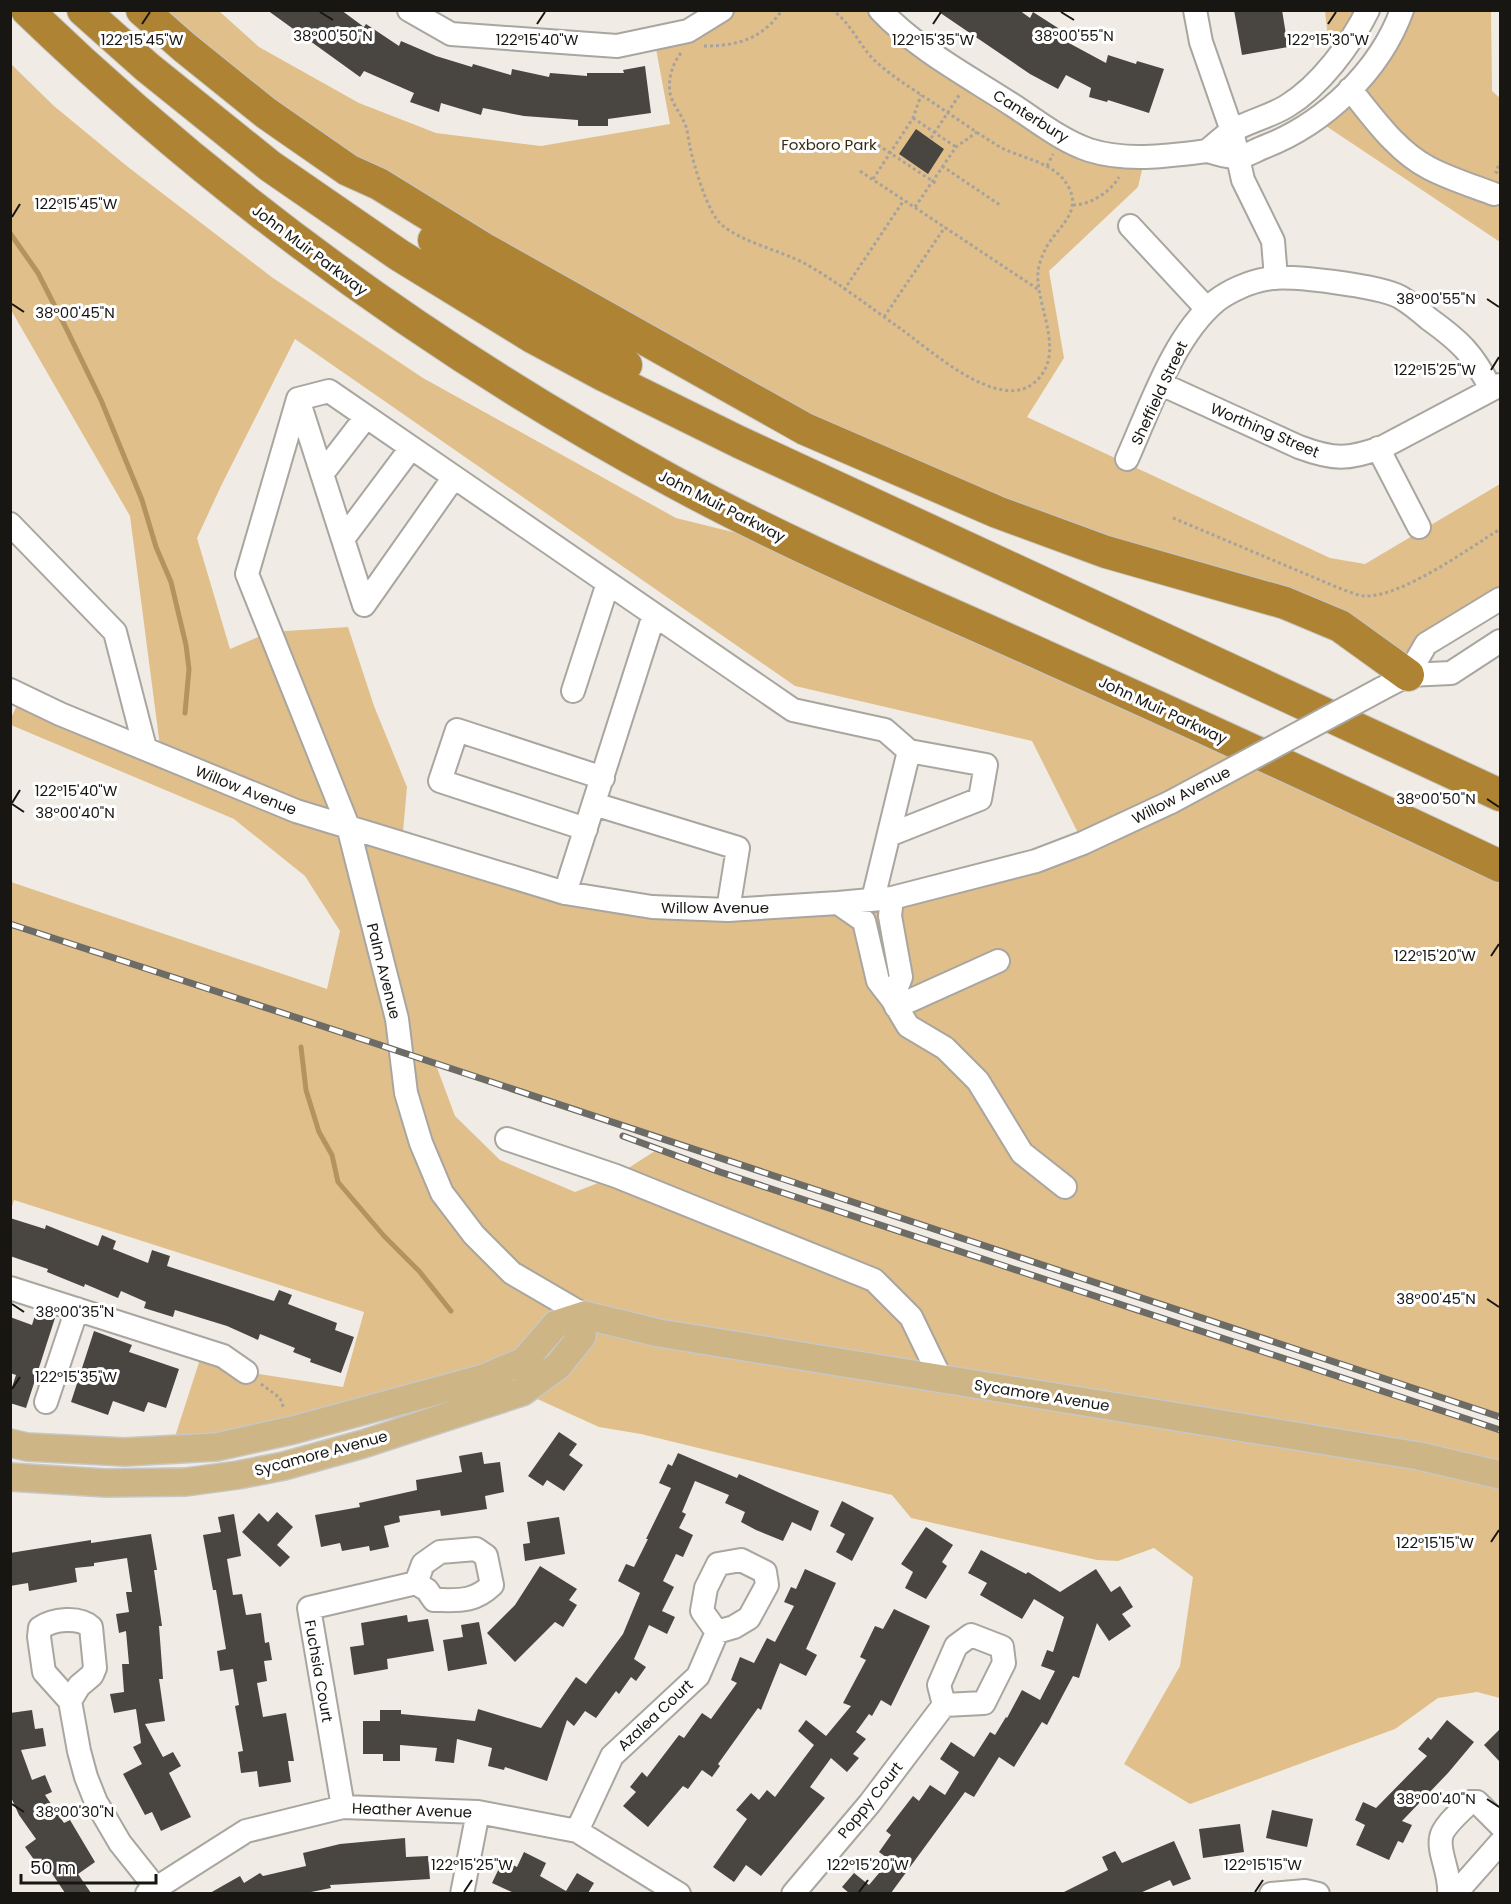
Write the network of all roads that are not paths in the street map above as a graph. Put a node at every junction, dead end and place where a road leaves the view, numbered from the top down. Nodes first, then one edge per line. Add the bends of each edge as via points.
1 (27, 10) edge
2 (83, 10) edge
3 (142, 10) edge
4 (410, 10) edge
5 (722, 10) edge
6 (880, 10) edge
7 (1195, 10) edge
8 (1368, 10) edge
9 (1402, 10) edge
10 (1350, 89) junction
11 (1232, 131) junction
12 (1207, 151) junction
13 (1238, 158) junction
14 (348, 170) junction
15 (1494, 194) dead end
16 (1130, 226) dead end
17 (1276, 278) junction
18 (1207, 309) junction
19 (1161, 384) junction
20 (1496, 387) edge
21 (298, 399) junction
22 (366, 417) junction
23 (411, 447) junction
24 (1378, 448) junction
25 (1127, 459) dead end
26 (322, 474) junction
27 (454, 477) junction
28 (814, 477) junction
29 (10, 524) edge
30 (1419, 527) dead end
31 (343, 540) junction
32 (608, 583) junction
33 (1500, 599) edge
34 (654, 615) junction
35 (1500, 641) edge
36 (1394, 682) junction
37 (10, 690) edge
38 (573, 691) dead end
39 (145, 748) junction
40 (909, 751) junction
41 (603, 778) junction
42 (1500, 795) edge
43 (594, 804) junction
44 (348, 826) junction
45 (586, 829) junction
46 (889, 835) junction
47 (1500, 866) edge
48 (565, 893) junction
49 (883, 898) junction
50 (838, 903) junction
51 (728, 910) junction
52 (998, 961) dead end
53 (894, 1003) junction
54 (507, 1139) dead end
55 (1065, 1186) dead end
56 (10, 1288) edge
57 (77, 1309) junction
58 (584, 1315) junction
59 (246, 1372) road end
60 (941, 1379) junction
61 (45, 1402) dead end
62 (10, 1443) edge
63 (1500, 1475) edge
64 (10, 1477) edge
65 (416, 1582) dead end
66 (717, 1632) dead end
67 (70, 1701) dead end
68 (944, 1704) dead end
69 (343, 1807) junction
70 (478, 1812) junction
71 (1500, 1825) edge
72 (577, 1831) junction
73 (1500, 1843) edge
74 (151, 1890) edge
75 (462, 1893) edge
76 (680, 1893) edge
77 (793, 1893) edge
78 (1271, 1893) edge
79 (1318, 1893) edge
80 (1449, 1893) edge
81 (1455, 1893) edge

1 - 47 highway, John Muir Parkway via 166,137 295,240 466,360 608,445 814,552
2 - 28 highway via 270,166 418,267 603,375
3 - 14 highway via 266,113
4 - 5 street via 451,34 617,46 688,31
6 - 12 street, Canterbury via 917,44 1062,138 1089,150 1130,157
7 - 11 street via 1205,53
8 - 11 street via 1347,46 1312,85 1266,118
9 - 10 street via 1371,66
10 - 13 street via 1317,120
10 - 15 street via 1415,159
11 - 12 street
11 - 13 street
12 - 13 street, Canterbury
13 - 17 street via 1242,180 1273,241
14 - 28 highway via 370,194 517,300
14 - 36 highway via 379,184 506,261 806,429 998,512 1096,548 1285,603 1340,626
16 - 18 street
17 - 18 street, Sheffield Street via 1234,291
17 - 20 street, Sheffield Street via 1389,292 1464,346
18 - 19 street, Sheffield Street via 1180,344
19 - 24 street, Worthing Street via 1318,454 1337,458
19 - 25 street, Sheffield Street
20 - 24 street, Worthing Street
21 - 22 street via 329,391
21 - 26 street
21 - 44 street, Palm Avenue via 247,574
22 - 23 street
22 - 26 street
23 - 27 street
23 - 31 street
24 - 30 street
26 - 31 street
27 - 31 street via 364,605
27 - 32 street
28 - 42 highway
29 - 39 street via 114,632
32 - 34 street
32 - 38 street
33 - 36 street via 1426,644
34 - 40 street via 792,710 885,730
34 - 41 street
35 - 36 street, Willow Avenue via 1451,673
36 - 49 street, Willow Avenue, bridge via 1171,802 1083,843 1036,861
37 - 39 street, Willow Avenue
39 - 44 street, Willow Avenue via 296,811
40 - 46 street
40 - 46 street via 986,765 980,799
41 - 43 street
41 - 45 street via 456,730 440,781
43 - 45 street
43 - 51 street via 738,848
44 - 48 street, Willow Avenue
44 - 58 street, Palm Avenue via 397,1020 406,1093 442,1193 474,1235 512,1273
45 - 48 street
46 - 49 street
48 - 51 street, Willow Avenue via 652,907
49 - 50 street, Willow Avenue
49 - 53 street via 901,977
50 - 51 street, Willow Avenue
50 - 53 street via 864,921 878,981
52 - 53 street
53 - 55 street via 908,1026 945,1048 978,1082 1022,1153
54 - 60 street via 616,1176 874,1280 911,1317
56 - 57 street
57 - 59 street via 223,1356
57 - 61 street
58 - 60 main road, Sycamore Avenue via 659,1333
58 - 62 main road, Sycamore Avenue via 556,1324 524,1361 484,1378 216,1447 125,1452
58 - 64 main road, Sycamore Avenue via 582,1336 558,1366 522,1392 363,1444 284,1466 186,1482 106,1483
60 - 63 main road, Sycamore Avenue via 1419,1456
65 - 69 street, Fuchsia Court via 309,1608
66 - 72 street, Azalea Court via 698,1676 612,1756
67 - 74 street via 79,1751 96,1802
68 - 77 street, Poppy Court via 870,1803
69 - 70 street, Heather Avenue
69 - 74 street, Heather Avenue via 246,1831
70 - 72 street, Heather Avenue
70 - 75 street
71 - 80 street via 1477,1802 1470,1802 1444,1830 1440,1838
72 - 76 street, Heather Avenue
73 - 81 street
78 - 79 street

